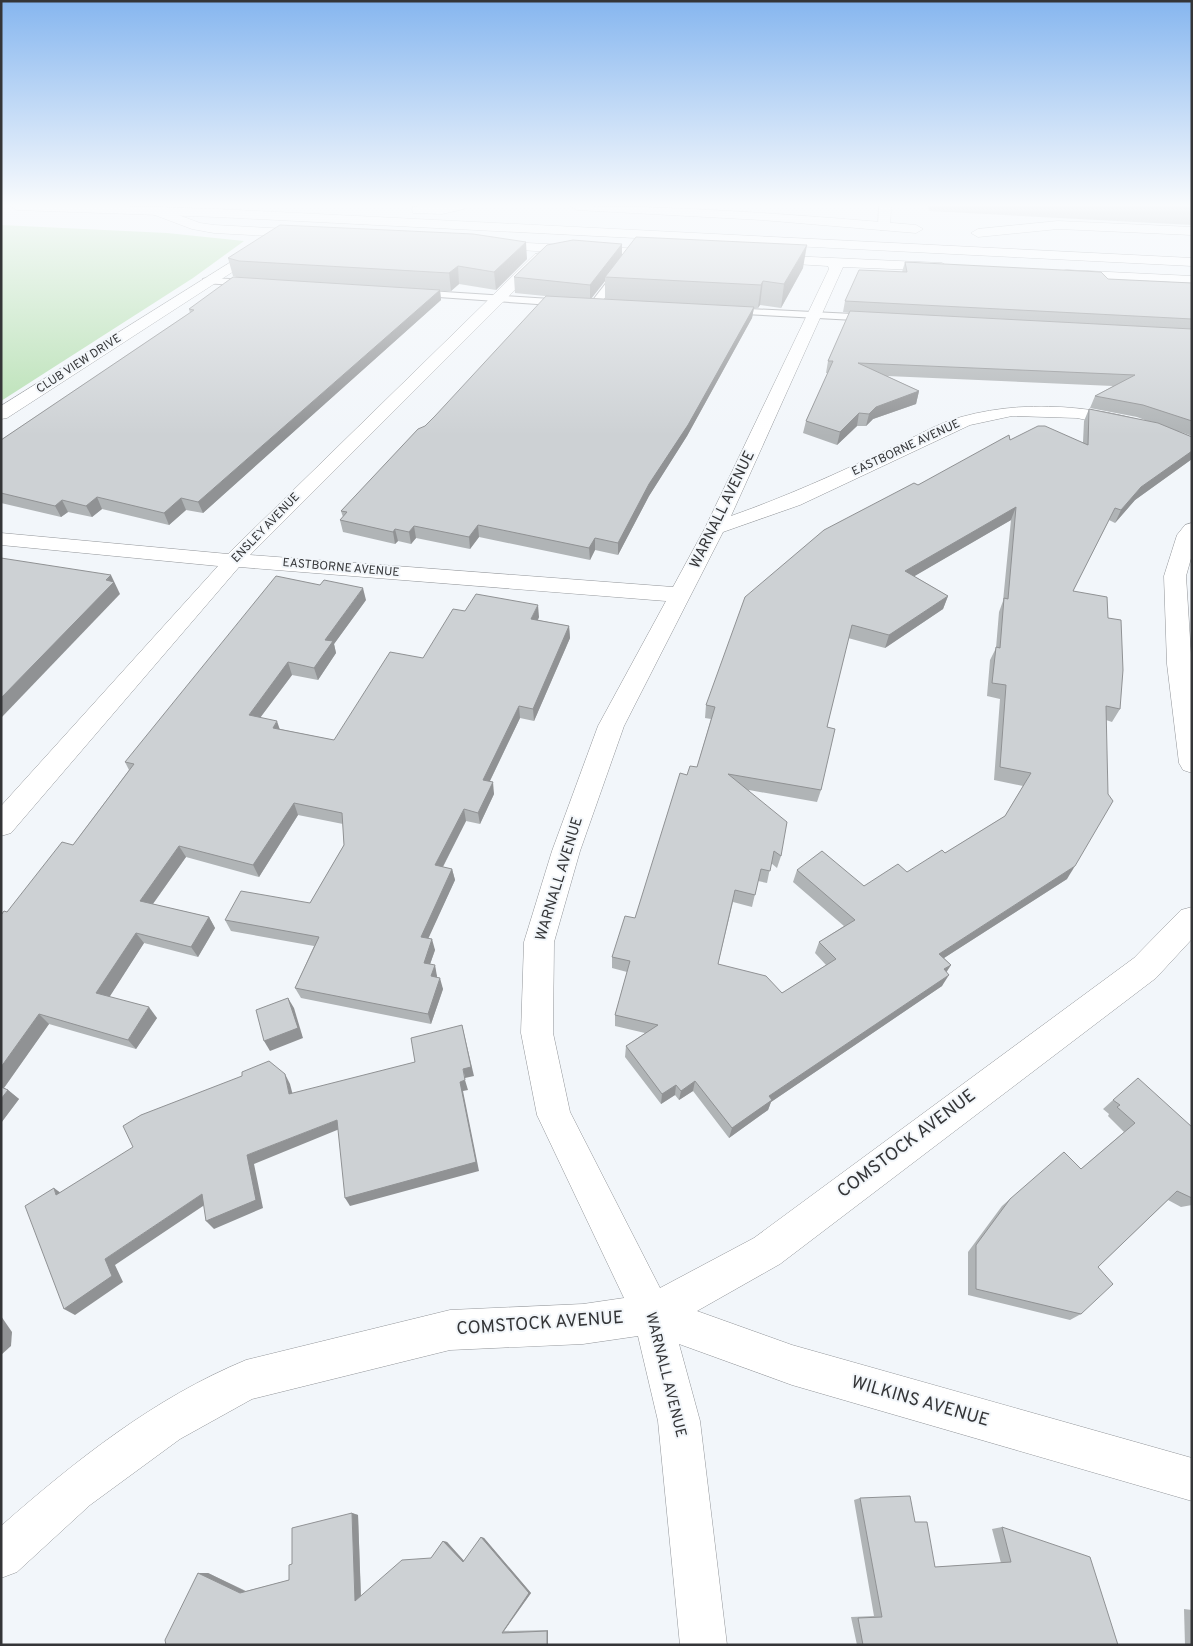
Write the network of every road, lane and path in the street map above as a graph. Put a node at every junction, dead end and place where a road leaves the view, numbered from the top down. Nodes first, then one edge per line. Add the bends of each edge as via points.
1 (204, 283) edge
2 (238, 283) edge
3 (514, 283) edge
4 (607, 283) edge
5 (829, 283) edge
6 (259, 284) edge
7 (402, 292) edge
8 (499, 298) junction
9 (718, 310) edge
10 (814, 315) junction
11 (886, 319) edge
12 (1, 414) edge
13 (1192, 445) edge
14 (715, 528) junction
15 (1192, 529) edge
16 (1, 539) edge
17 (236, 560) junction
18 (681, 594) junction
19 (1192, 763) edge
20 (1, 824) edge
21 (1192, 919) edge
22 (652, 1314) junction
23 (1192, 1480) edge
24 (1, 1556) edge
25 (704, 1645) edge

1 - 12 street, CLUB VIEW DRIVE
2 - 6 lane
3 - 8 street, ENSLEY AVENUE
4 - 8 lane via 589,304
5 - 10 street, WARNALL AVENUE
7 - 8 lane
8 - 17 street, ENSLEY AVENUE via 257,535
9 - 10 lane
10 - 11 lane
10 - 14 street, WARNALL AVENUE
13 - 14 street, EASTBORNE AVENUE via 1156,430 1076,413 1012,411 965,421 793,501
14 - 18 street, WARNALL AVENUE
15 - 19 street via 1186,535 1175,576 1179,664
16 - 17 street, EASTBORNE AVENUE
17 - 18 street, EASTBORNE AVENUE
17 - 20 street, ENSLEY AVENUE
18 - 22 street, WARNALL AVENUE via 611,726 566,851 539,942 537,1033 554,1115
21 - 22 street, COMSTOCK AVENUE via 1145,968 767,1251
22 - 23 street, WILKINS AVENUE via 792,1366
22 - 24 street, COMSTOCK AVENUE via 583,1324 450,1330 246,1380 165,1424 74,1490
22 - 25 street, WARNALL AVENUE via 680,1421

